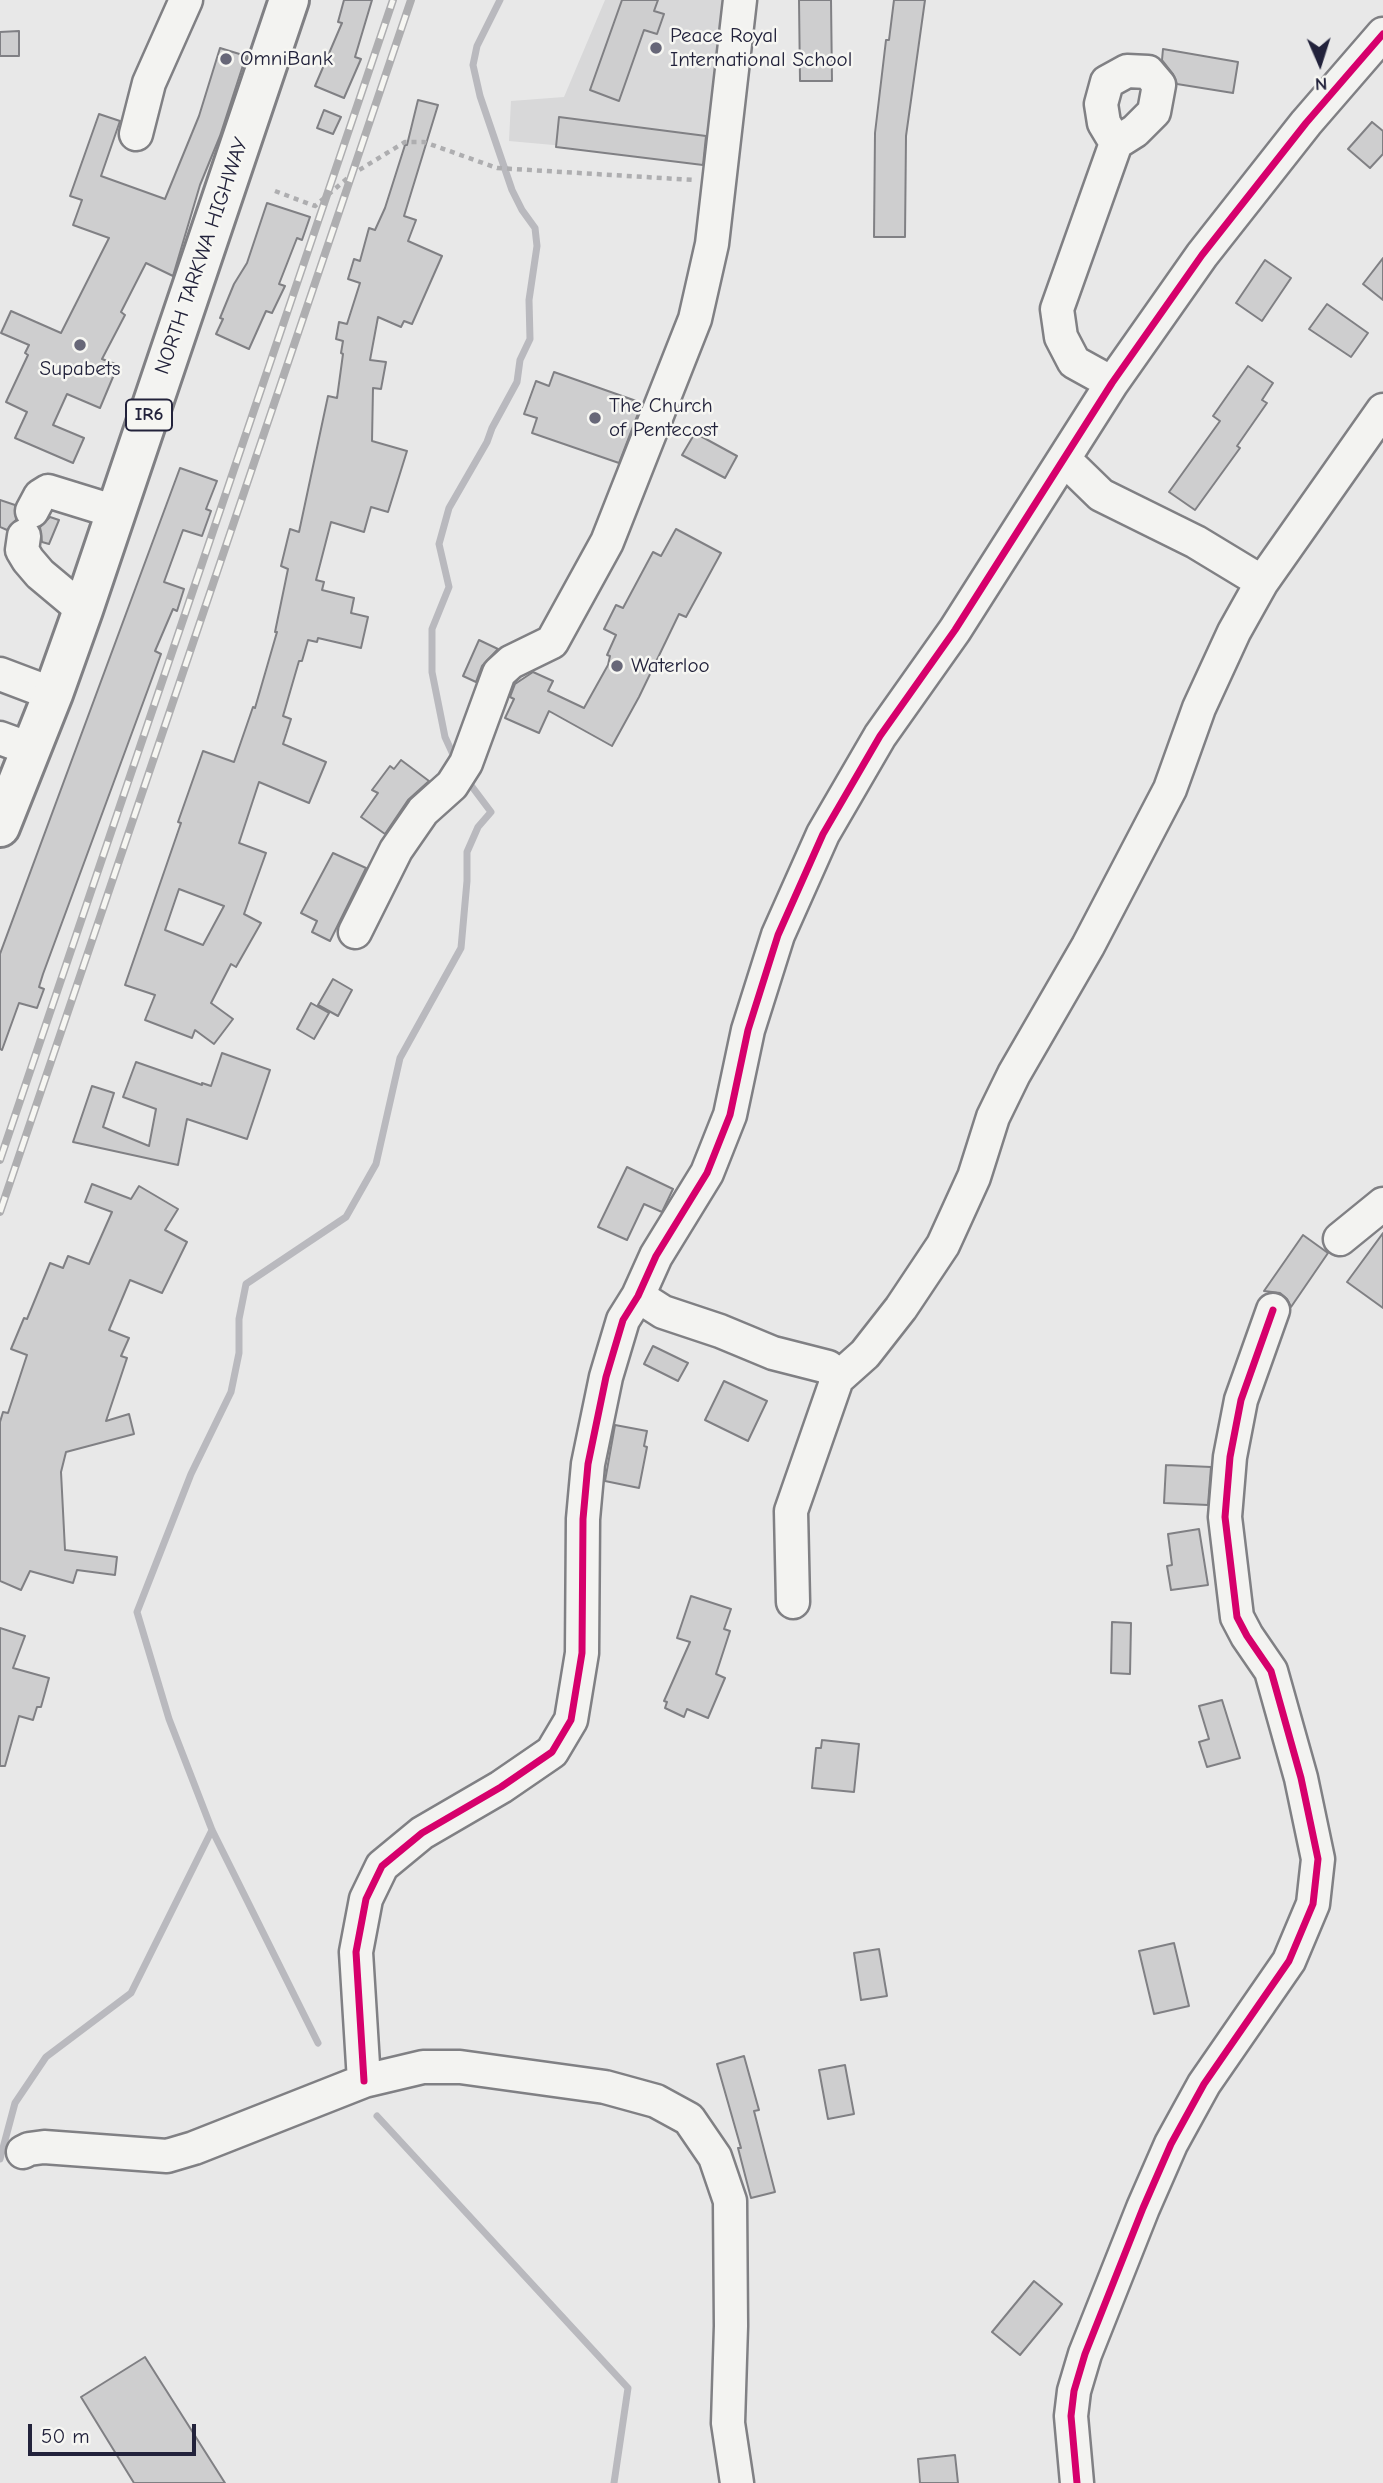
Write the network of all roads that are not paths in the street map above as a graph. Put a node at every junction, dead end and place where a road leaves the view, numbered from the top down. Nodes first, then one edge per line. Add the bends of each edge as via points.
1 (187, 0) edge
2 (289, 0) edge
3 (740, 0) edge
4 (1383, 34) edge
5 (136, 134) dead end
6 (1116, 143) dead end
7 (1112, 383) junction
8 (1383, 410) edge
9 (1064, 458) junction
10 (116, 512) junction
11 (1262, 582) junction
12 (83, 610) junction
13 (0, 674) edge
14 (53, 694) junction
15 (15, 744) edge
16 (0, 827) edge
17 (355, 932) dead end
18 (1383, 1203) edge
19 (1340, 1239) dead end
20 (638, 1296) junction
21 (1273, 1310) dead end
22 (836, 1379) junction
23 (793, 1602) dead end
24 (363, 2081) junction
25 (23, 2152) dead end
26 (737, 2483) edge
27 (1077, 2483) edge

1 - 5 street via 149,83
2 - 10 main road, NORTH TARKWA HIGHWAY / IR6
3 - 17 street via 712,244 695,319 607,542 552,642 499,673 459,774 423,811 396,850
4 - 7 street via 1202,255
6 - 7 street via 1057,309 1061,337 1074,362
7 - 9 street
8 - 11 street
9 - 11 street via 1101,495 1196,542
9 - 20 street via 955,630 880,736 823,834 778,935 748,1030 730,1115 707,1173 656,1256
10 - 12 main road, NORTH TARKWA HIGHWAY / IR6
10 - 12 street via 48,491 40,496 28,523 22,550 28,560
11 - 22 street via 1199,708 1164,802 993,1117 974,1177 943,1245 901,1308
12 - 14 main road, NORTH TARKWA HIGHWAY / IR6
13 - 14 street
14 - 15 main road, NORTH TARKWA HIGHWAY / IR6
15 - 16 main road, NORTH TARKWA HIGHWAY / IR6
18 - 19 street
20 - 22 street via 663,1312 773,1353 828,1367
20 - 24 street via 622,1320 594,1426 583,1519 582,1653 571,1720 552,1752 422,1833 382,1866 366,1899 356,1952
21 - 27 street via 1241,1401 1225,1517 1237,1617 1271,1671 1301,1778 1318,1859 1313,1905 1289,1961 1204,2084 1143,2207 1074,2391 1070,2416
22 - 23 street via 791,1511
24 - 25 street via 167,2156 44,2147
24 - 26 street via 423,2067 460,2067 605,2087 656,2101 689,2119 715,2157 730,2201 728,2423

